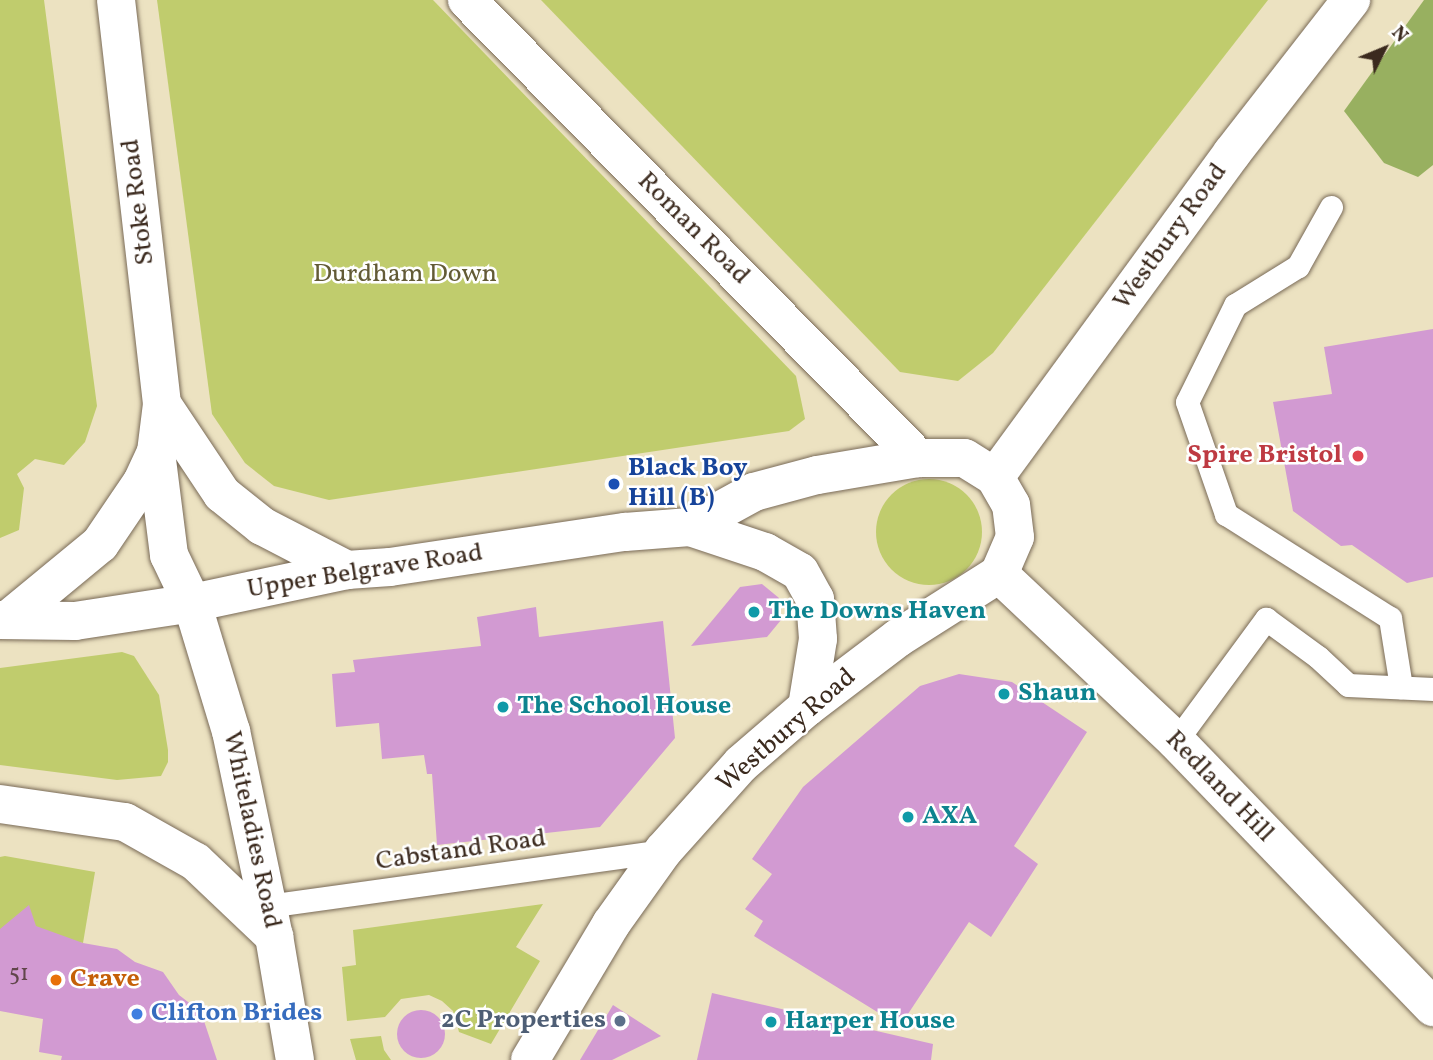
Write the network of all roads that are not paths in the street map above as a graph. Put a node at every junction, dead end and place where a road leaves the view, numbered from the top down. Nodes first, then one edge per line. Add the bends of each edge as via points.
1 (116, 0) edge
2 (467, 0) edge
3 (1351, 0) edge
4 (1331, 207) dead end
5 (162, 404) junction
6 (156, 453) junction
7 (919, 458) junction
8 (1003, 491) junction
9 (690, 527) junction
10 (347, 570) junction
11 (999, 575) junction
12 (191, 603) junction
13 (5, 619) edge
14 (1401, 687) junction
15 (1433, 689) edge
16 (807, 707) junction
17 (1176, 741) junction
18 (0, 804) edge
19 (663, 851) junction
20 (271, 921) junction
21 (1433, 1007) edge
22 (295, 1060) edge
23 (530, 1060) edge

1 - 5 main road, Stoke Road
2 - 7 main road, Roman Road
3 - 8 main road, Westbury Road via 1232,153
4 - 14 lane via 1298,267 1235,305 1187,402 1226,514 1390,618
5 - 6 main road, Stoke Road
5 - 10 main road, Stoke Road via 222,494 262,526
6 - 12 main road, Stoke Road via 169,555
6 - 13 main road, Stoke Road via 100,544
7 - 8 main road, Upper Belgrave Road via 964,458
7 - 9 main road, Upper Belgrave Road via 817,475 754,492
8 - 11 main road via 1014,537
9 - 10 main road, Upper Belgrave Road
9 - 16 main road, Upper Belgrave Road via 765,552 800,572 815,599 818,639
10 - 12 main road, Upper Belgrave Road
11 - 16 main road, Westbury Road via 898,638
11 - 17 main road, Redland Hill
12 - 13 main road, Upper Belgrave Road via 75,621
12 - 20 main road, Whiteladies Road via 231,731
14 - 15 lane
14 - 17 lane via 1348,685 1266,619
16 - 19 main road, Westbury Road via 740,764
17 - 21 main road, Redland Hill
18 - 20 main road via 125,822 196,862
19 - 20 lane, Cabstand Road
19 - 23 main road, Westbury Road via 611,924
20 - 22 main road, Whiteladies Road

